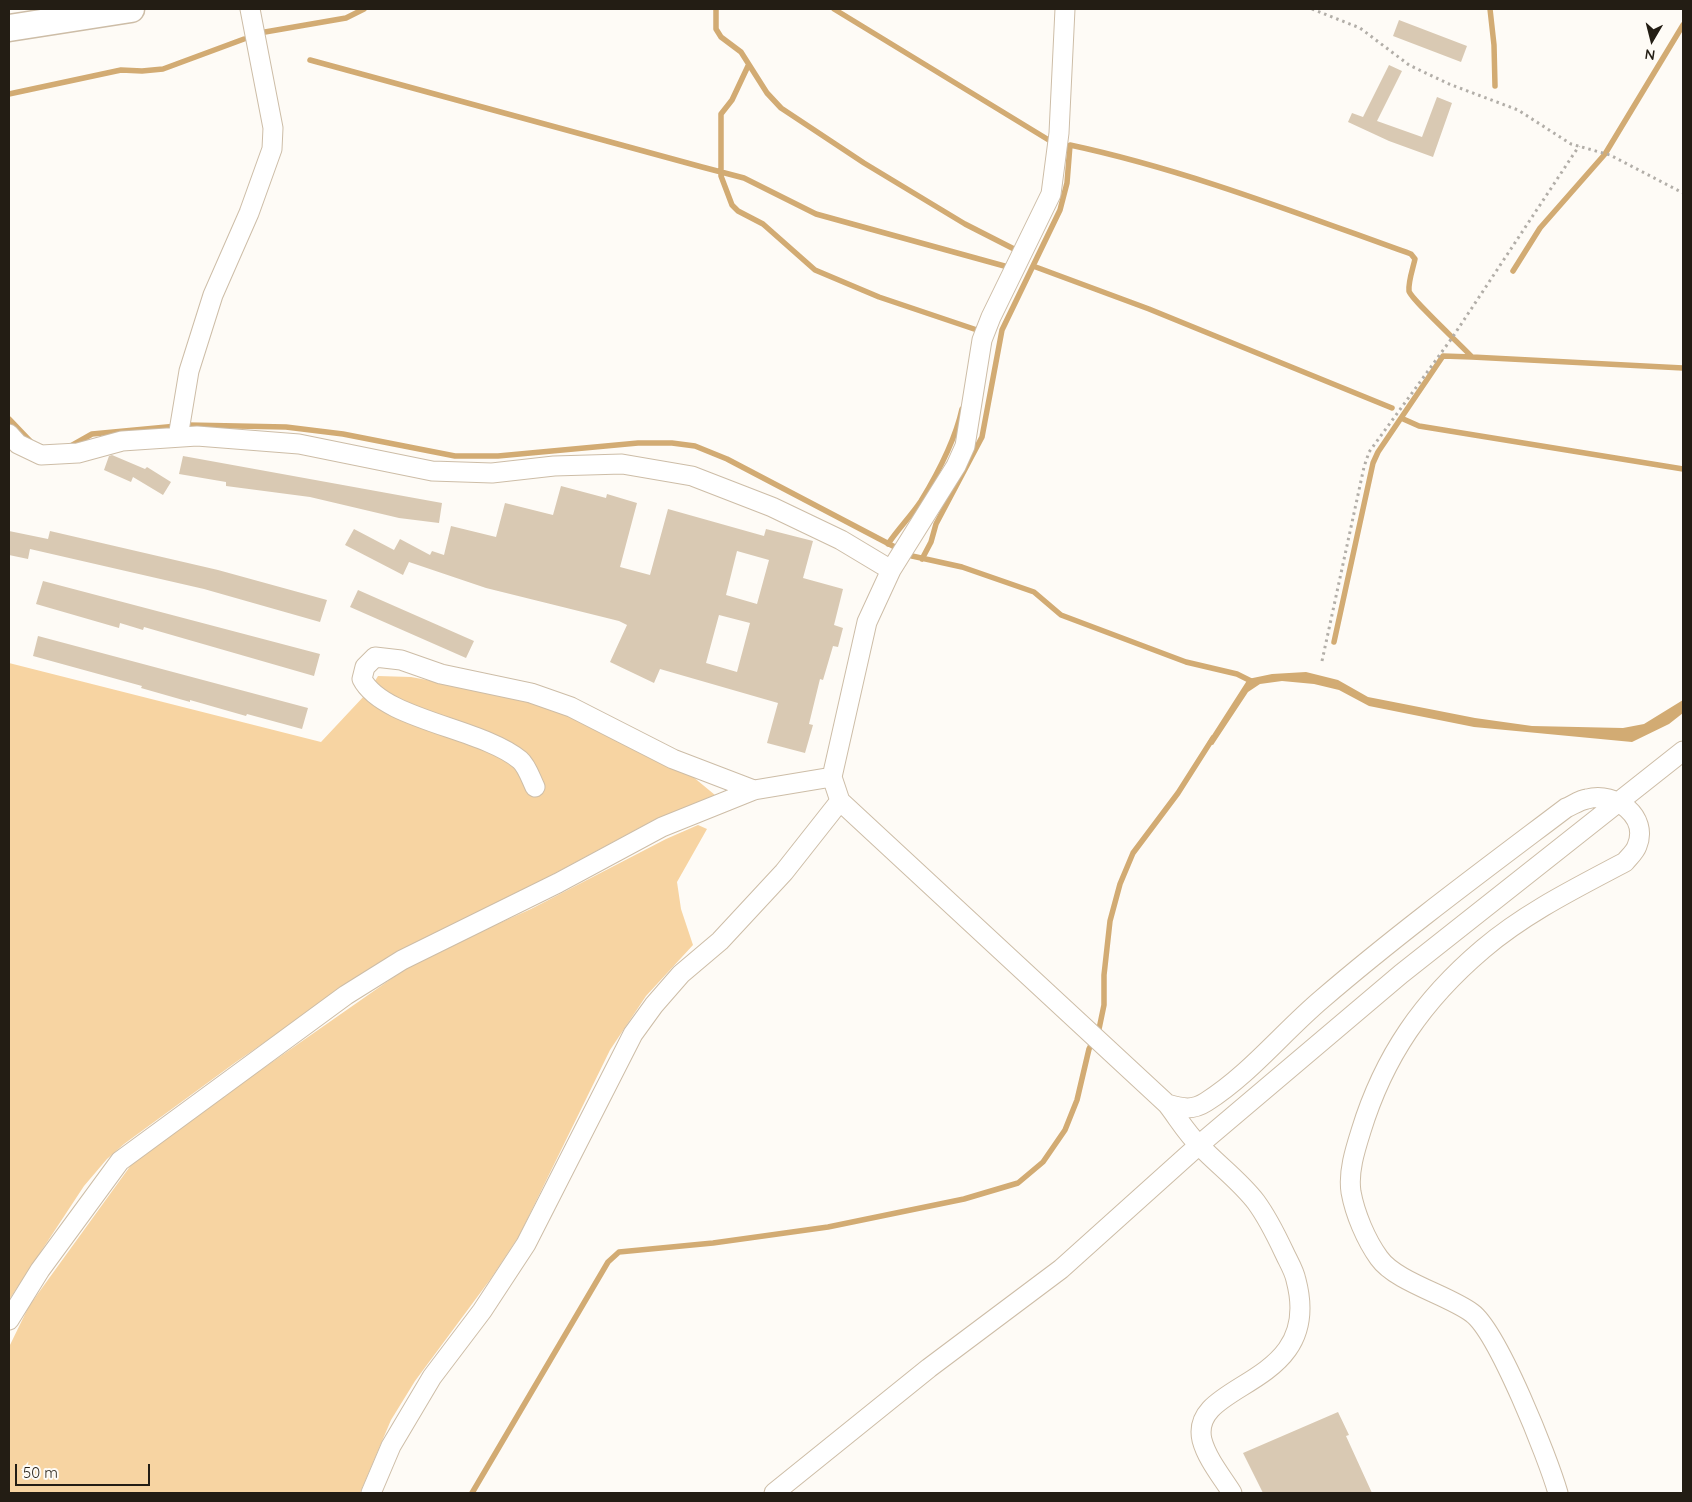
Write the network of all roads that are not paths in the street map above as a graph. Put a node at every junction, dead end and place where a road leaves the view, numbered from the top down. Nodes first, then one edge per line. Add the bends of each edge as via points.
1 (131, 9) edge
2 (250, 9) edge
3 (1065, 9) edge
4 (9, 28) edge
5 (179, 430) junction
6 (9, 434) edge
7 (898, 559) junction
8 (1683, 751) edge
9 (832, 777) junction
10 (535, 787) dead end
11 (754, 790) junction
12 (840, 802) junction
13 (1620, 803) junction
14 (1167, 1104) junction
15 (1199, 1145) junction
16 (9, 1320) edge
17 (371, 1493) edge
18 (774, 1493) edge
19 (1232, 1493) edge
20 (1558, 1493) edge

1 - 4 street
2 - 5 street via 273,128 272,149 249,213 213,295 189,370
3 - 7 street via 1060,133 1051,194 990,317 982,340 965,446
5 - 6 street via 78,453 41,455 18,444
5 - 7 street via 197,436 299,444 432,472 492,473 554,466 622,464 692,476 833,536
7 - 9 street via 867,622
8 - 13 street
9 - 11 street
9 - 12 street
10 - 11 street via 522,761 503,749 380,699 366,688 362,679 365,667 375,657 385,657 441,674 530,693 571,707 673,759
11 - 16 street via 662,827 402,960 346,995 120,1161 40,1270
12 - 14 street
12 - 17 street via 784,872 720,941 681,974 634,1034 526,1244 417,1401 391,1446
13 - 14 street via 1588,798 1566,808 1389,944 1321,1000 1239,1077 1205,1102 1188,1110
13 - 15 street via 1401,974
13 - 20 street via 1635,814 1640,832 1637,847 1625,862 1526,917 1483,949 1441,990 1406,1031 1386,1065 1353,1155 1351,1191 1358,1218 1380,1259 1408,1280 1473,1313 1491,1334 1543,1449
14 - 15 street
15 - 18 street via 1061,1268 929,1368
15 - 19 street via 1256,1202 1296,1278 1301,1301 1295,1336 1284,1357 1221,1399 1202,1423 1202,1440

